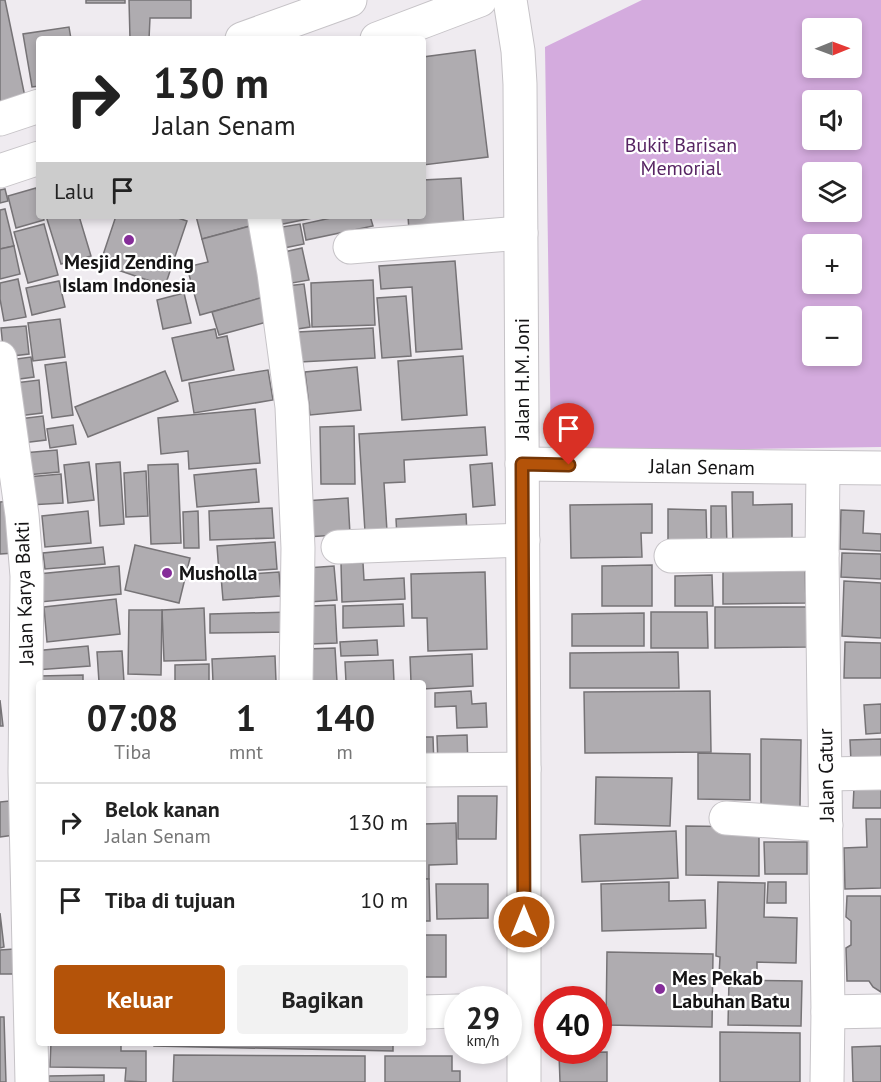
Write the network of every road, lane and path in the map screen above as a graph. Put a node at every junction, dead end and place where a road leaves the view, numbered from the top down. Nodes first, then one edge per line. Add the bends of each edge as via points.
1 (480, 0) edge
2 (510, 0) edge
3 (345, 1) edge
4 (250, 36) edge
5 (385, 36) edge
6 (36, 107) edge
7 (0, 119) edge
8 (36, 159) edge
9 (0, 171) edge
10 (265, 219) edge
11 (521, 233) junction
12 (350, 247) dead end
13 (0, 358) edge
14 (522, 464) junction
15 (823, 468) junction
16 (881, 468) edge
17 (523, 540) junction
18 (338, 547) dead end
19 (822, 554) junction
20 (671, 556) dead end
21 (296, 680) edge
22 (524, 769) junction
23 (426, 771) edge
24 (881, 773) edge
25 (12, 774) edge
26 (826, 774) junction
27 (726, 818) dead end
28 (826, 825) junction
29 (33, 886) edge
30 (517, 986) edge
31 (444, 1011) edge
32 (881, 1011) edge
33 (426, 1012) edge
34 (828, 1012) junction
35 (522, 1064) edge
36 (32, 1082) edge
37 (524, 1082) edge
38 (827, 1082) edge

1 - 5 street
2 - 11 street, Jalan H.M. Joni via 520,84
3 - 4 street
6 - 7 street
8 - 9 street
10 - 21 street via 292,407 298,548
11 - 12 street
11 - 14 street, Jalan H.M. Joni
13 - 25 street, Jalan Karya Bakti via 27,576
14 - 15 street, Jalan Senam
14 - 17 street, Jalan H.M. Joni
15 - 16 street, Jalan Senam
15 - 19 street, Jalan Catur
17 - 18 street
17 - 22 street, Jalan H.M. Joni
19 - 20 street
19 - 26 street, Jalan Catur
22 - 23 street
22 - 30 street, Jalan H.M. Joni
24 - 26 street
25 - 29 street, Jalan Karya Bakti
26 - 28 street, Jalan Catur
27 - 28 street
28 - 34 street, Jalan Catur
29 - 36 street, Jalan Karya Bakti
31 - 33 street
32 - 34 street
34 - 38 street, Jalan Catur
35 - 37 street, Jalan H.M. Joni

